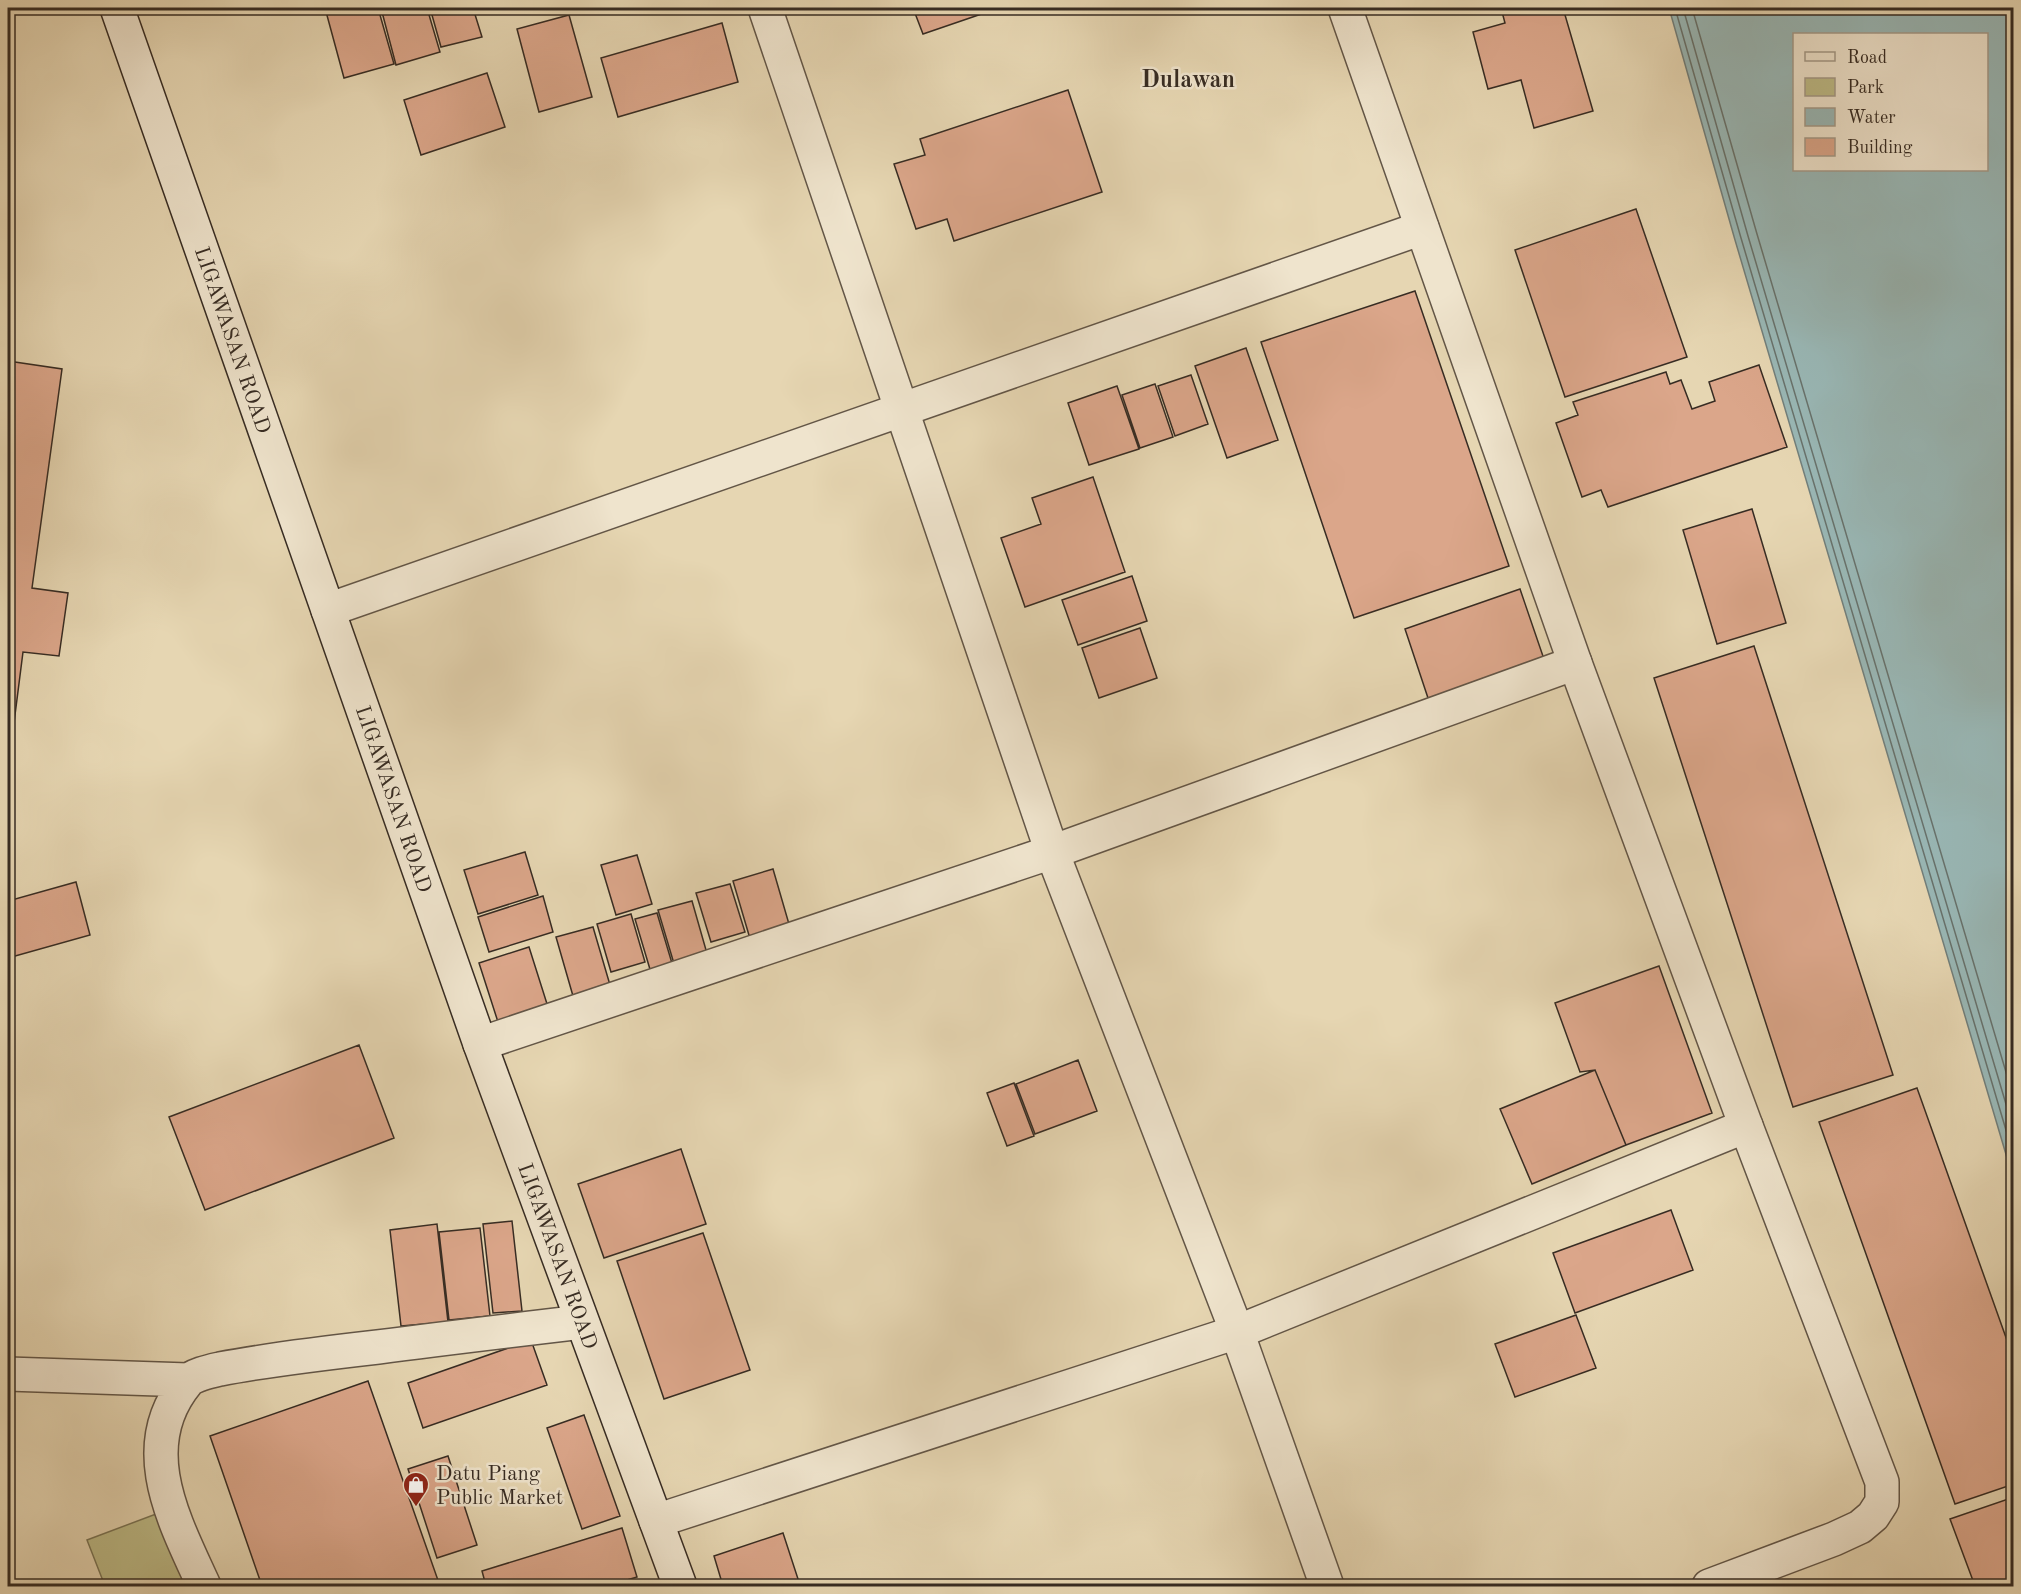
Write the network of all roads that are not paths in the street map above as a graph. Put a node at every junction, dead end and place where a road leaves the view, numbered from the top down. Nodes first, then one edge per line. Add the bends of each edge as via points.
1 (117, 8) edge
2 (765, 8) edge
3 (1345, 8) edge
4 (1422, 228) junction
5 (902, 408) junction
6 (328, 610) junction
7 (1575, 663) junction
8 (1052, 852) junction
9 (480, 1044) junction
10 (1746, 1126) junction
11 (582, 1322) junction
12 (1237, 1332) junction
13 (8, 1374) edge
14 (188, 1380) junction
15 (656, 1521) junction
16 (204, 1587) edge
17 (680, 1587) edge
18 (1327, 1587) edge
19 (1709, 1587) edge

1 - 6 street, LIGAWASAN ROAD
2 - 5 street
3 - 4 street
4 - 5 street
4 - 7 street
5 - 6 street
5 - 8 street
6 - 9 street, LIGAWASAN ROAD
7 - 8 street
7 - 10 street
8 - 9 street
8 - 12 street
9 - 11 street, LIGAWASAN ROAD
10 - 12 street
10 - 19 street via 1882,1482 1882,1502 1860,1527
11 - 14 street via 303,1356 218,1370
11 - 15 street, LIGAWASAN ROAD
12 - 15 street
12 - 18 street
13 - 14 street
14 - 16 street via 170,1408 159,1446 170,1511
15 - 17 street, LIGAWASAN ROAD

